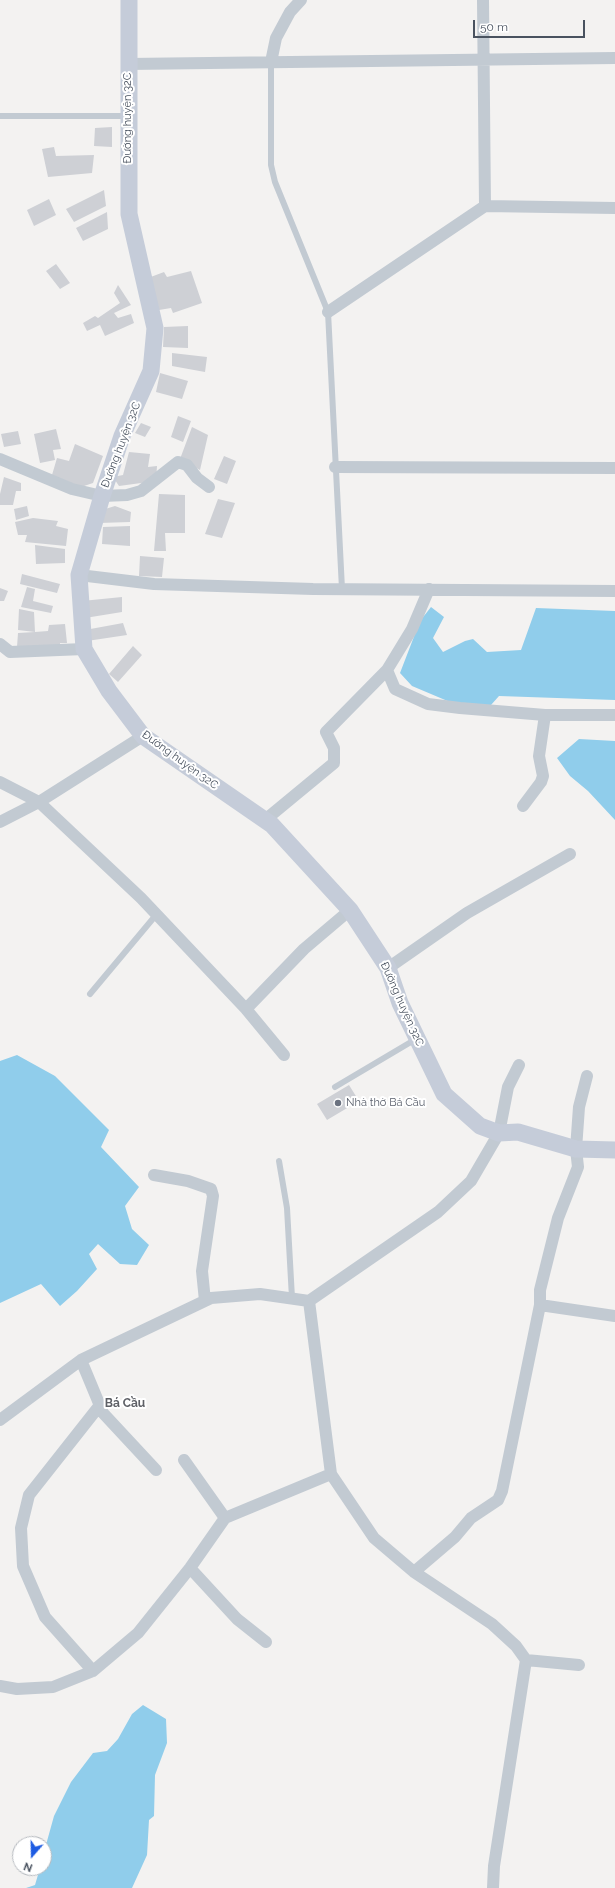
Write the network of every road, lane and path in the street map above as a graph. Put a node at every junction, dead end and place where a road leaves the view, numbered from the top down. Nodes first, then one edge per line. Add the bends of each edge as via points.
1 (128, 0) edge
2 (301, 0) edge
3 (483, 0) edge
4 (615, 58) edge
5 (483, 60) junction
6 (271, 62) junction
7 (128, 64) junction
8 (0, 116) edge
9 (128, 116) junction
10 (485, 206) junction
11 (615, 208) edge
12 (328, 312) junction
13 (0, 459) edge
14 (336, 466) junction
15 (615, 468) edge
16 (209, 487) dead end
17 (102, 496) junction
18 (79, 574) junction
19 (342, 589) junction
20 (429, 590) junction
21 (615, 591) edge
22 (0, 644) edge
23 (84, 649) junction
24 (387, 670) junction
25 (545, 715) junction
26 (615, 715) edge
27 (143, 736) junction
28 (0, 782) edge
29 (39, 802) junction
30 (523, 806) dead end
31 (265, 820) junction
32 (0, 822) edge
33 (570, 854) dead end
34 (350, 910) junction
35 (156, 914) junction
36 (388, 968) junction
37 (90, 994) dead end
38 (246, 1009) junction
39 (417, 1038) junction
40 (284, 1055) dead end
41 (520, 1065) dead end
42 (587, 1076) dead end
43 (335, 1087) dead end
44 (499, 1133) junction
45 (576, 1149) junction
46 (615, 1150) edge
47 (280, 1161) dead end
48 (154, 1175) dead end
49 (292, 1298) junction
50 (205, 1301) junction
51 (309, 1301) junction
52 (540, 1304) junction
53 (615, 1316) edge
54 (81, 1360) junction
55 (100, 1405) junction
56 (0, 1420) edge
57 (184, 1460) dead end
58 (156, 1470) dead end
59 (331, 1474) junction
60 (225, 1518) junction
61 (190, 1568) junction
62 (414, 1572) junction
63 (266, 1642) dead end
64 (526, 1660) junction
65 (579, 1665) dead end
66 (92, 1671) junction
67 (0, 1686) edge
68 (493, 1888) edge

1 - 7 street, Đường huyện 32C
2 - 6 street via 290,12 276,38
3 - 5 street
4 - 5 street
5 - 6 street
5 - 10 street
6 - 7 street
6 - 12 lane via 271,165
7 - 9 street, Đường huyện 32C
8 - 9 lane
9 - 17 street, Đường huyện 32C via 129,214 155,328 151,370 122,436
10 - 11 street
10 - 12 street
12 - 14 lane
13 - 17 street via 72,489
14 - 15 street
14 - 19 lane
16 - 17 street via 187,466 178,462 141,491 127,495
17 - 18 street, Đường huyện 32C
18 - 19 street via 154,584
18 - 23 street, Đường huyện 32C
19 - 20 street
20 - 21 street
20 - 24 street via 412,628
22 - 23 street via 10,652
23 - 27 street, Đường huyện 32C via 109,691
24 - 25 street via 395,689 428,704
24 - 31 street via 326,732 334,748 334,763
25 - 26 street
25 - 30 street via 539,756 543,776
27 - 29 street
27 - 31 street, Đường huyện 32C
28 - 29 street
29 - 32 street
29 - 35 street
31 - 34 street, Đường huyện 32C
33 - 36 street via 466,913
34 - 36 street, Đường huyện 32C
34 - 38 street via 304,949
35 - 37 lane
35 - 38 street
36 - 39 street, Đường huyện 32C via 400,1004
38 - 40 street
39 - 43 lane
39 - 44 street, Đường huyện 32C via 444,1094 480,1126
41 - 44 street via 508,1087
42 - 45 street via 579,1107
44 - 45 street, Đường huyện 32C via 518,1132
44 - 51 street via 471,1181 438,1212
45 - 46 street, Đường huyện 32C
45 - 52 street via 578,1167 558,1218 540,1290
47 - 49 lane via 287,1208
48 - 50 street via 211,1188 213,1196 202,1271
49 - 50 street via 260,1294 211,1298
49 - 51 street
50 - 54 street
51 - 59 street
52 - 53 street
52 - 62 street via 502,1491 498,1500 472,1518 455,1537
54 - 55 street
54 - 56 street
55 - 58 street via 103,1413
55 - 66 street via 29,1495 21,1528 23,1566 45,1617
57 - 60 street
59 - 60 street
59 - 62 street via 374,1538
60 - 61 street
61 - 63 street via 237,1619
61 - 66 street via 138,1632
62 - 64 street via 492,1624 516,1646
64 - 65 street
64 - 68 street
66 - 67 street via 53,1687 17,1689

